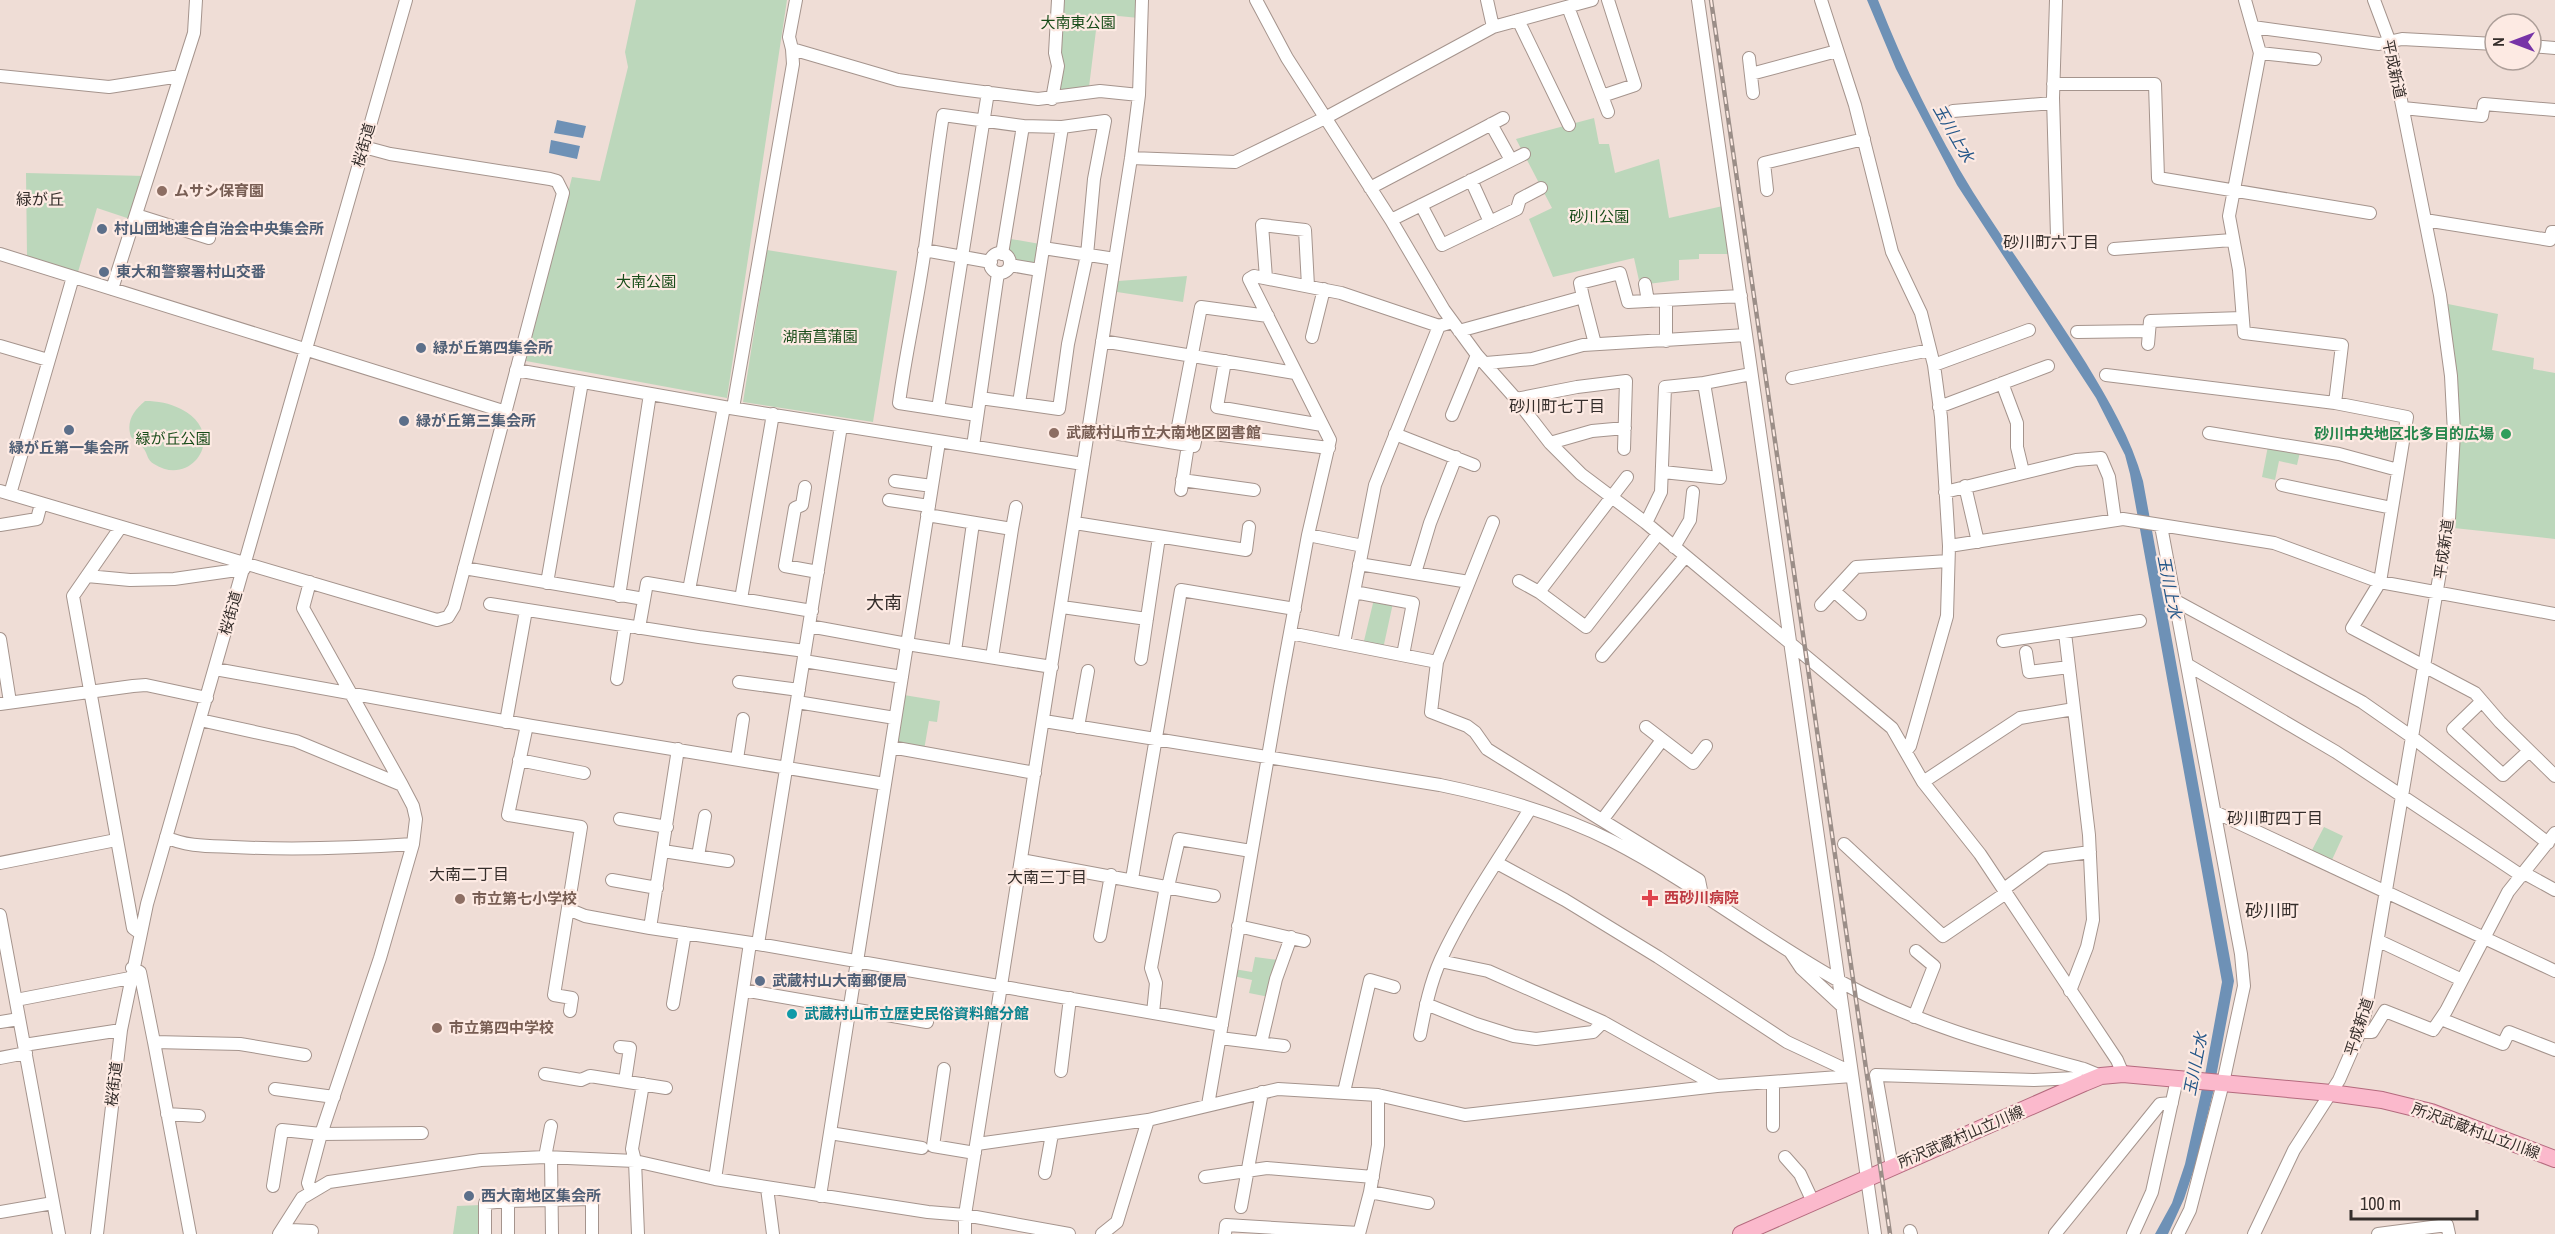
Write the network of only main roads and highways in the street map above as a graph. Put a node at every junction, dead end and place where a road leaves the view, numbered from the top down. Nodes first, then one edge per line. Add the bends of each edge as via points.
1 (2555, 1159) edge
2 (1741, 1234) edge

1 - 2 main road, 所沢武蔵村山立川線 via 2431,1112 2382,1100 2220,1082 2123,1074 2101,1076

